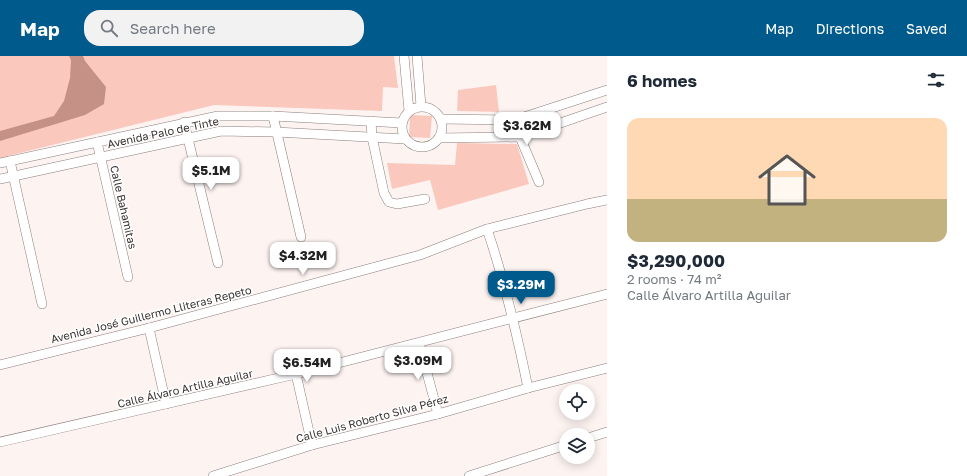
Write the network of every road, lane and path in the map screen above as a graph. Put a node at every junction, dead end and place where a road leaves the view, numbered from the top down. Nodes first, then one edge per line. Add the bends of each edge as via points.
1 (404, 56) edge
2 (417, 56) edge
3 (607, 90) edge
4 (421, 106) junction
5 (607, 107) edge
6 (409, 111) junction
7 (273, 116) junction
8 (441, 119) junction
9 (515, 120) junction
10 (370, 121) junction
11 (184, 122) junction
12 (402, 123) junction
13 (276, 132) junction
14 (372, 137) junction
15 (520, 137) junction
16 (187, 138) junction
17 (439, 138) junction
18 (405, 139) junction
19 (97, 142) junction
20 (100, 157) junction
21 (10, 160) junction
22 (0, 163) edge
23 (14, 175) junction
24 (0, 179) edge
25 (540, 182) dead end
26 (425, 199) dead end
27 (607, 200) edge
28 (487, 230) junction
29 (301, 237) dead end
30 (218, 263) dead end
31 (128, 277) dead end
32 (607, 294) edge
33 (42, 304) dead end
34 (513, 318) junction
35 (149, 328) junction
36 (419, 343) junction
37 (0, 365) edge
38 (607, 368) edge
39 (296, 374) junction
40 (528, 388) junction
41 (166, 404) junction
42 (438, 414) junction
43 (607, 432) edge
44 (595, 436) edge
45 (0, 442) edge
46 (312, 445) junction
47 (559, 447) edge
48 (213, 476) edge
49 (469, 476) edge

1 - 6 street
2 - 4 street
3 - 9 street
4 - 6 street
4 - 8 street via 436,112
5 - 15 street
6 - 12 street
7 - 10 street, Avenida Palo de Tinte
7 - 11 street, Avenida Palo de Tinte via 218,116
7 - 13 street
8 - 9 street
8 - 17 street
9 - 15 street
10 - 12 street, Avenida Palo de Tinte
10 - 14 street
11 - 16 street
11 - 19 street, Avenida Palo de Tinte
12 - 18 street
13 - 14 street, Avenida Palo de Tinte
13 - 16 street, Avenida Palo de Tinte via 221,131
13 - 29 street
14 - 18 street, Avenida Palo de Tinte
14 - 26 street via 384,193 389,202 397,204
15 - 17 street
15 - 25 street
16 - 20 street, Avenida Palo de Tinte
16 - 30 street
17 - 18 street via 435,143 422,148 410,144
19 - 20 street, Calle Bahamitas
19 - 21 street, Avenida Palo de Tinte
20 - 23 street, Avenida Palo de Tinte
20 - 31 street, Calle Bahamitas
21 - 22 street, Avenida Palo de Tinte
21 - 23 street
23 - 24 street, Avenida Palo de Tinte
23 - 33 street
27 - 28 street, Avenida José Guillermo Lliteras Repeto
28 - 34 street via 501,270
28 - 35 street, Avenida José Guillermo Lliteras Repeto via 420,255
32 - 34 street, Calle Álvaro Artilla Aguilar
34 - 36 street, Calle Álvaro Artilla Aguilar
34 - 40 street
35 - 37 street, Avenida José Guillermo Lliteras Repeto
35 - 41 street
36 - 39 street, Calle Álvaro Artilla Aguilar
36 - 42 street
38 - 40 street, Calle Luis Roberto Silva Pérez
39 - 41 street, Calle Álvaro Artilla Aguilar
39 - 46 street
40 - 42 street, Calle Luis Roberto Silva Pérez
41 - 45 street, Calle Álvaro Artilla Aguilar
42 - 46 street, Calle Luis Roberto Silva Pérez
43 - 44 street
46 - 48 street, Calle Luis Roberto Silva Pérez
47 - 49 street

